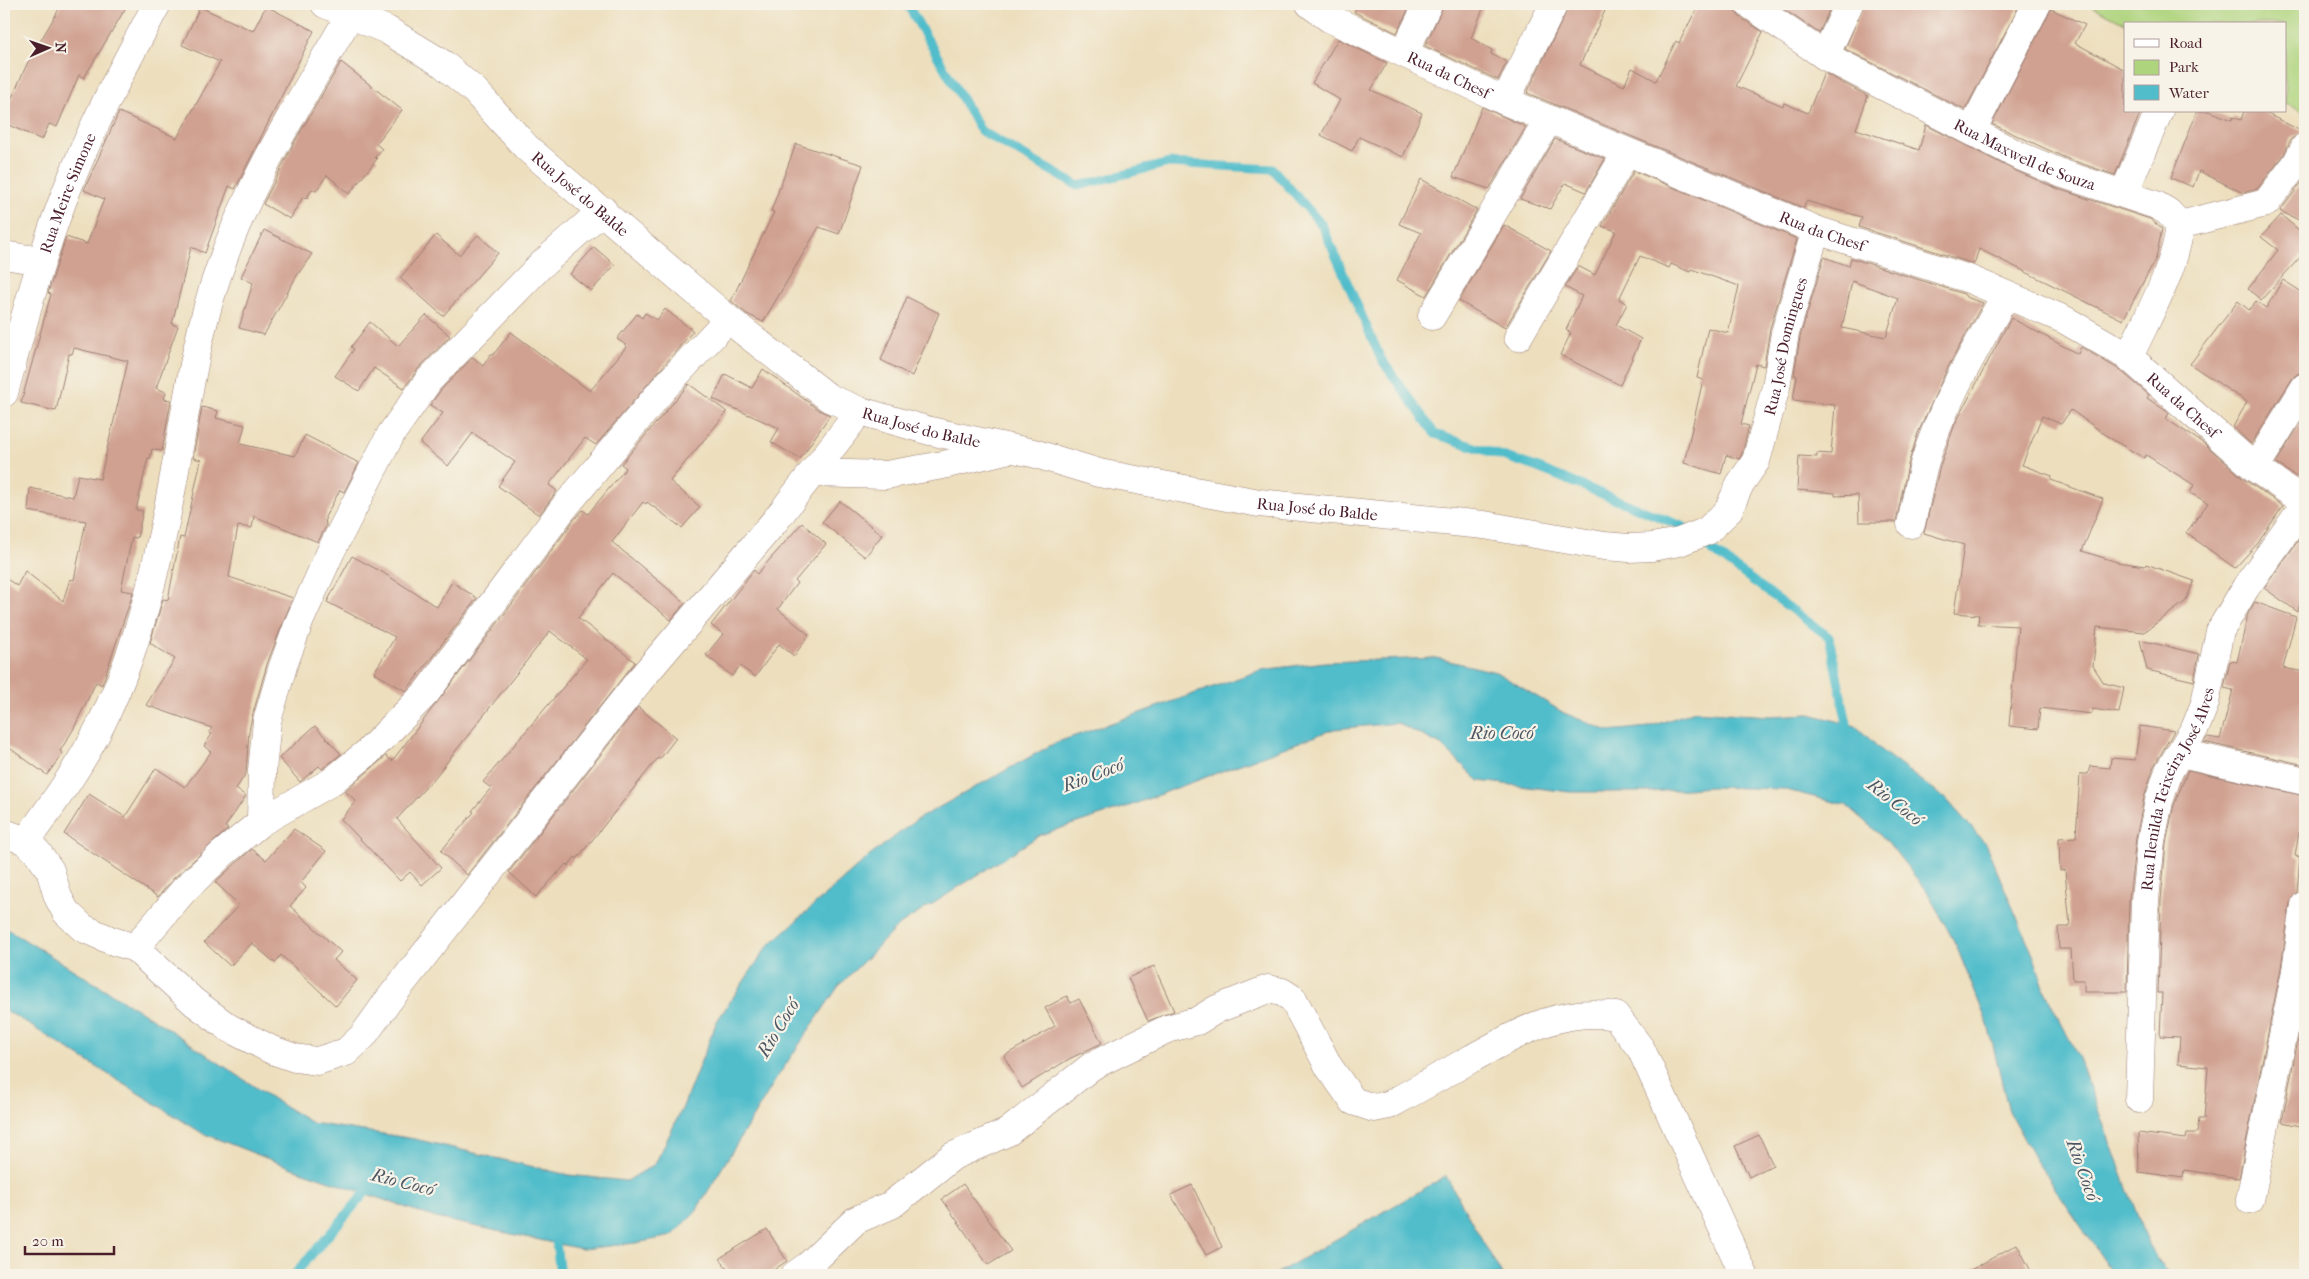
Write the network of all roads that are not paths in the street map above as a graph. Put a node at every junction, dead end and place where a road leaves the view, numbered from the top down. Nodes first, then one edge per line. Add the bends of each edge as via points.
1 (157, 4) edge
2 (325, 4) edge
3 (1310, 4) edge
4 (1428, 4) edge
5 (1554, 4) edge
6 (1749, 4) edge
7 (1849, 4) edge
8 (2036, 4) edge
9 (350, 15) junction
10 (1404, 53) junction
11 (1825, 56) junction
12 (1505, 101) junction
13 (2159, 112) edge
14 (1549, 119) junction
15 (1972, 130) junction
16 (2305, 147) edge
17 (1627, 152) junction
18 (2124, 194) junction
19 (603, 210) junction
20 (2180, 225) junction
21 (1816, 230) junction
22 (4, 255) edge
23 (41, 261) junction
24 (2005, 296) junction
25 (1432, 316) dead end
26 (728, 319) junction
27 (1518, 336) dead end
28 (2129, 357) junction
29 (2305, 386) edge
30 (4, 393) edge
31 (860, 412) junction
32 (1012, 448) junction
33 (2255, 468) junction
34 (812, 473) junction
35 (2305, 504) edge
36 (1911, 524) dead end
37 (1652, 547) joint
38 (2181, 753) junction
39 (2305, 781) edge
40 (261, 822) junction
41 (15, 837) edge
42 (2305, 905) edge
43 (135, 948) junction
44 (2300, 973) edge
45 (2139, 1099) dead end
46 (2250, 1200) dead end
47 (795, 1275) edge
48 (1744, 1275) edge

1 - 23 street, Rua Meire Simone via 71,178
2 - 9 street, Rua José do Balde
3 - 10 street, Rua da Chesf via 1330,18
4 - 10 street
5 - 12 street
6 - 11 street, Rua Maxwell de Souza
7 - 11 street
8 - 15 street
9 - 19 street, Rua José do Balde via 387,30 443,64 475,91 527,148
9 - 41 street via 266,159 222,262 195,354 172,487 149,588 130,654 106,715 75,772
10 - 12 street, Rua da Chesf
11 - 15 street, Rua Maxwell de Souza
12 - 14 street, Rua da Chesf
13 - 18 street
14 - 17 street, Rua da Chesf
14 - 25 street
15 - 18 street, Rua Maxwell de Souza via 2062,174
16 - 20 street via 2266,203
17 - 21 street, Rua da Chesf
17 - 27 street
18 - 20 street, Rua Maxwell de Souza via 2156,205
19 - 26 street, Rua José do Balde
19 - 40 street via 540,266 429,380 391,434 335,543 283,666 267,721
20 - 28 street via 2172,261
21 - 24 street, Rua da Chesf via 1969,279
21 - 37 street, Rua José Domingues via 1785,333 1776,387 1756,461 1740,484 1728,511 1706,531 1679,542
22 - 23 street
23 - 30 street, Rua Meire Simone
24 - 28 street, Rua da Chesf via 2065,320
24 - 36 street via 1956,385 1938,426 1925,462
26 - 31 street, Rua José do Balde via 829,398
26 - 40 street via 663,389 562,510 426,693 368,752 331,782
28 - 33 street, Rua da Chesf
29 - 33 street
31 - 32 street, Rua José do Balde
31 - 34 street
32 - 34 street via 943,465 886,474
32 - 37 street, Rua José do Balde via 1099,473 1259,503 1484,525 1604,546
33 - 35 street, Rua da Chesf
34 - 43 street via 639,681 363,1036 346,1052 317,1061 272,1050 229,1028 194,1002
35 - 38 street, Rua Ilenilda Teixeira José Alves via 2246,587 2220,631 2205,704
38 - 39 street
38 - 45 street, Rua Ilenilda Teixeira José Alves via 2169,771 2151,841 2145,900
40 - 43 street via 184,890
41 - 43 street via 50,870 66,912 83,928
42 - 44 street
44 - 46 street
47 - 48 street via 856,1220 892,1205 953,1156 1008,1132 1092,1066 1167,1029 1197,1021 1217,1009 1268,989 1293,999 1329,1066 1353,1101 1374,1108 1389,1105 1532,1026 1566,1016 1598,1013 1616,1016 1641,1049

